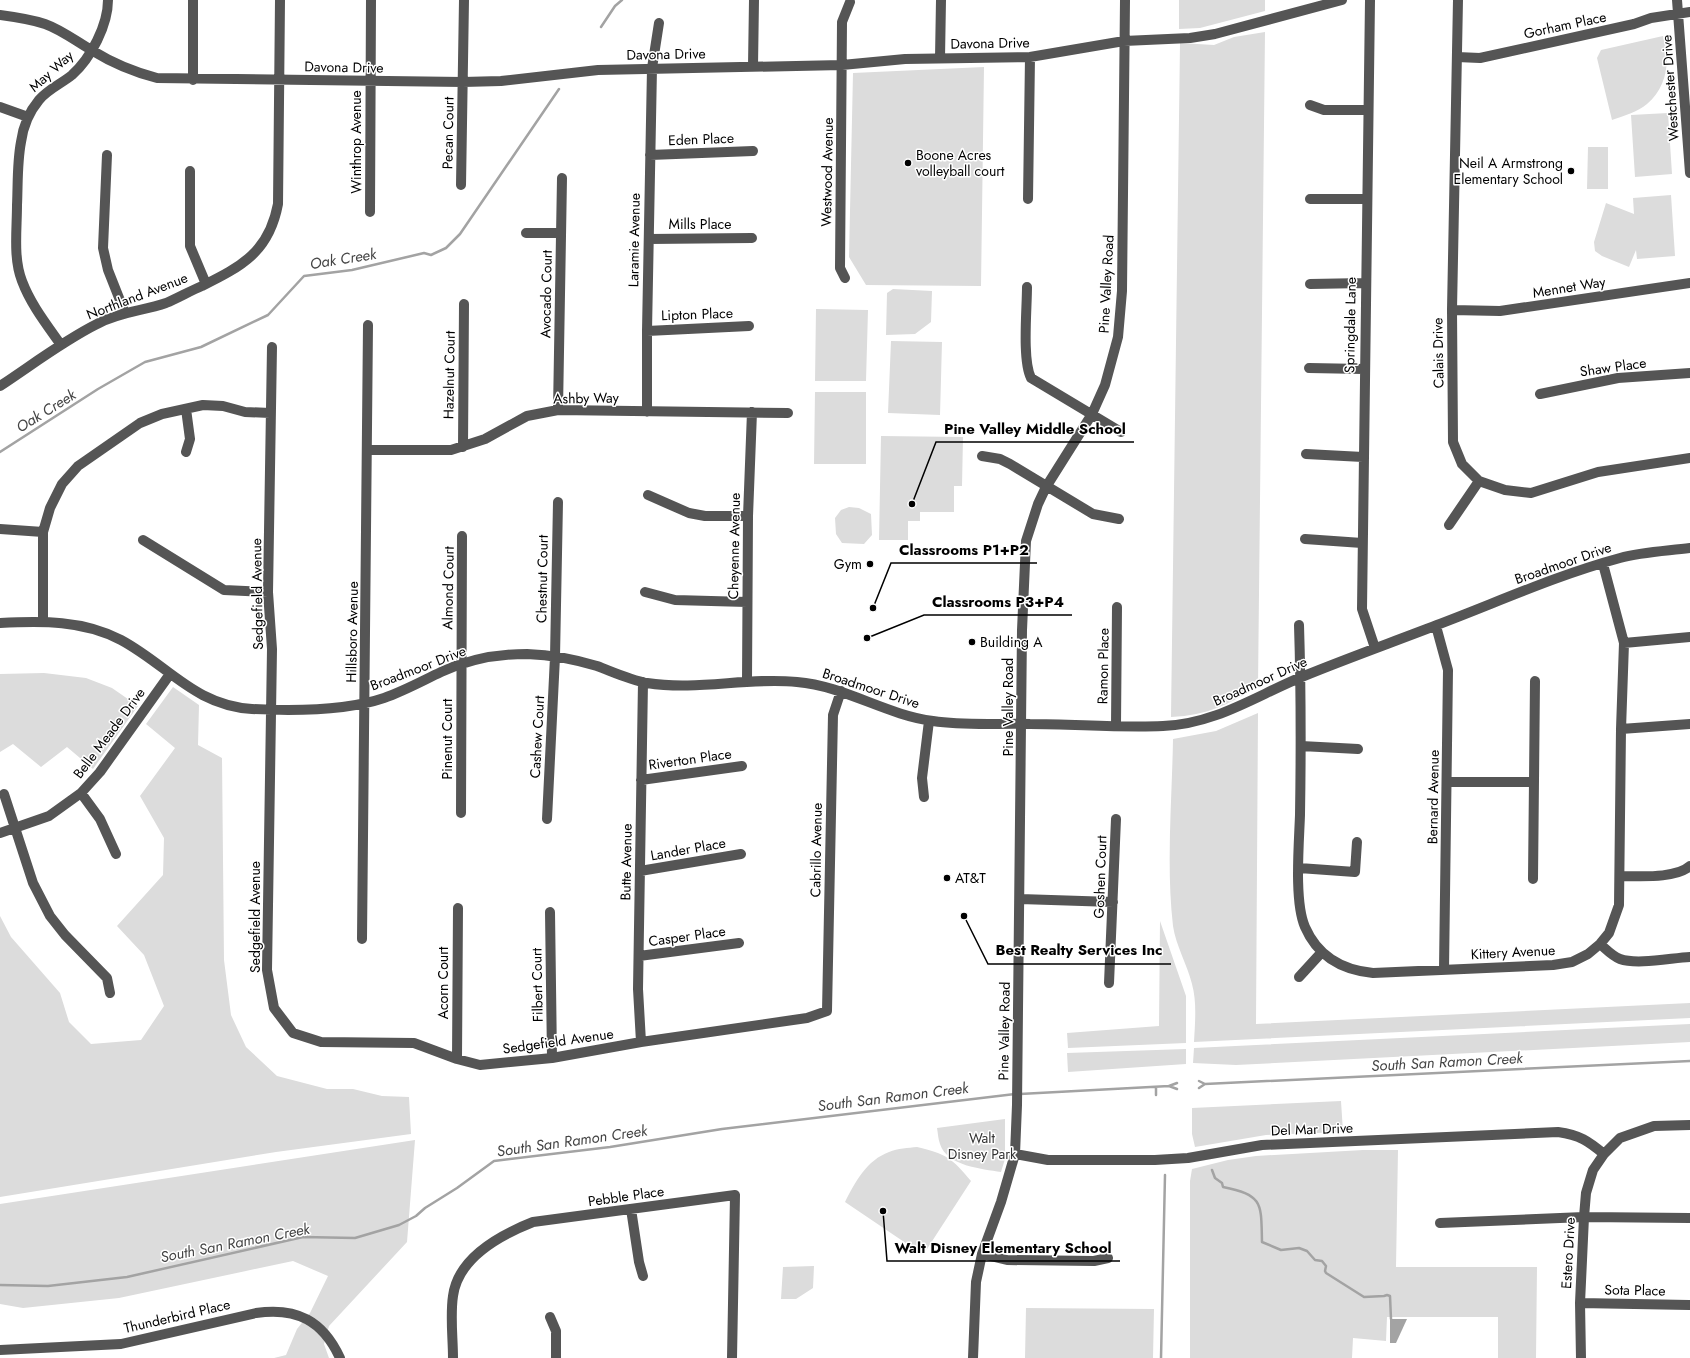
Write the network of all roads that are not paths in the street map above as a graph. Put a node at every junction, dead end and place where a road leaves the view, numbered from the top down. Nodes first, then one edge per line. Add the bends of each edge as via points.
1 (108, 0) edge
2 (193, 0) edge
3 (280, 0) edge
4 (371, 0) edge
5 (464, 0) edge
6 (754, 0) edge
7 (940, 0) edge
8 (1125, 0) edge
9 (1342, 0) edge
10 (1370, 0) edge
11 (1458, 0) edge
12 (1677, 0) edge
13 (850, 2) dead end
14 (1690, 12) edge
15 (1678, 13) junction
16 (0, 15) edge
17 (659, 23) dead end
18 (1124, 41) junction
19 (91, 50) junction
20 (1030, 57) junction
21 (1457, 57) junction
22 (940, 58) junction
23 (842, 65) junction
24 (753, 66) junction
25 (652, 68) junction
26 (193, 80) junction
27 (279, 80) junction
28 (370, 81) junction
29 (463, 82) junction
30 (1688, 102) edge
31 (1310, 105) dead end
32 (0, 107) edge
33 (1368, 110) junction
34 (28, 117) junction
35 (753, 151) dead end
36 (107, 155) dead end
37 (650, 155) junction
38 (190, 171) dead end
39 (1690, 173) edge
40 (562, 178) dead end
41 (461, 185) dead end
42 (1028, 199) dead end
43 (1310, 199) dead end
44 (1366, 199) junction
45 (370, 212) dead end
46 (526, 233) dead end
47 (561, 233) junction
48 (752, 238) dead end
49 (649, 239) junction
50 (845, 278) dead end
51 (1365, 283) junction
52 (1690, 283) edge
53 (206, 284) junction
54 (1310, 284) dead end
55 (1027, 287) dead end
56 (464, 304) dead end
57 (1452, 310) junction
58 (125, 313) junction
59 (368, 325) dead end
60 (749, 326) dead end
61 (647, 331) junction
62 (61, 345) junction
63 (272, 347) dead end
64 (1309, 368) dead end
65 (1364, 369) junction
66 (1690, 373) edge
67 (0, 386) edge
68 (1540, 394) dead end
69 (186, 409) junction
70 (558, 410) junction
71 (648, 412) junction
72 (752, 412) junction
73 (270, 413) junction
74 (788, 413) dead end
75 (1092, 414) junction
76 (1121, 432) dead end
77 (463, 447) junction
78 (368, 450) junction
79 (186, 452) dead end
80 (1306, 454) dead end
81 (982, 456) dead end
82 (1364, 457) junction
83 (1690, 458) edge
84 (1479, 481) junction
85 (1046, 487) junction
86 (648, 495) dead end
87 (558, 502) dead end
88 (748, 516) junction
89 (1119, 519) dead end
90 (1449, 525) dead end
91 (0, 530) edge
92 (43, 532) junction
93 (462, 536) dead end
94 (1305, 539) dead end
95 (143, 540) dead end
96 (1362, 543) junction
97 (1690, 548) edge
98 (1603, 564) junction
99 (268, 592) junction
100 (645, 592) dead end
101 (747, 602) junction
102 (1117, 606) dead end
103 (43, 621) junction
104 (0, 623) edge
105 (1299, 625) dead end
106 (1436, 626) junction
107 (1690, 637) edge
108 (1624, 643) junction
109 (1375, 648) junction
110 (555, 657) junction
111 (461, 664) junction
112 (170, 674) junction
113 (1301, 677) junction
114 (747, 681) junction
115 (1535, 681) dead end
116 (643, 682) junction
117 (840, 691) junction
118 (365, 703) junction
119 (271, 709) junction
120 (929, 721) junction
121 (1022, 723) junction
122 (1690, 724) edge
123 (1116, 725) junction
124 (1621, 729) junction
125 (1301, 746) junction
126 (1358, 749) dead end
127 (742, 766) dead end
128 (641, 780) junction
129 (1447, 782) junction
130 (1533, 782) junction
131 (81, 793) junction
132 (4, 794) dead end
133 (924, 797) dead end
134 (461, 813) dead end
135 (547, 819) dead end
136 (1116, 819) dead end
137 (16, 829) junction
138 (0, 833) edge
139 (1357, 842) dead end
140 (116, 854) dead end
141 (741, 854) dead end
142 (1690, 866) edge
143 (1299, 868) junction
144 (640, 871) junction
145 (1620, 876) junction
146 (1533, 879) dead end
147 (1020, 899) junction
148 (1113, 902) junction
149 (458, 908) dead end
150 (550, 912) dead end
151 (362, 939) dead end
152 (739, 943) dead end
153 (1600, 944) junction
154 (1321, 953) junction
155 (639, 956) junction
156 (1690, 957) edge
157 (1444, 970) junction
158 (1299, 976) dead end
159 (1109, 983) dead end
160 (110, 993) dead end
161 (827, 1011) joint
162 (641, 1042) junction
163 (552, 1058) junction
164 (457, 1059) junction
165 (1690, 1125) edge
166 (1015, 1154) junction
167 (1604, 1154) junction
168 (631, 1209) junction
169 (1584, 1217) junction
170 (1690, 1218) edge
171 (1440, 1223) dead end
172 (982, 1254) junction
173 (1108, 1258) dead end
174 (643, 1276) dead end
175 (1580, 1303) junction
176 (1689, 1305) dead end
177 (550, 1317) dead end
178 (0, 1350) edge
179 (340, 1358) edge
180 (453, 1358) edge
181 (556, 1358) edge
182 (732, 1358) edge
183 (973, 1358) edge
184 (1581, 1358) edge

1 - 19 street, May Way via 106,20
2 - 26 street
3 - 27 street, Northland Avenue
4 - 28 street, Winthrop Avenue
5 - 29 street, Pecan Court
6 - 24 street
7 - 22 street
8 - 18 street, Pine Valley Road
9 - 18 street, Davona Drive via 1215,34 1190,38
10 - 33 street, Springdale Lane
11 - 21 street, Calais Drive
12 - 15 street, Westchester Drive
13 - 23 street, Westwood Avenue via 842,22
14 - 15 street, Gorham Place
15 - 21 street, Gorham Place via 1480,58
15 - 30 street, Westchester Drive
16 - 19 street, Davona Drive via 46,24
17 - 25 street, Laramie Avenue
18 - 20 street, Davona Drive
18 - 75 street, Pine Valley Road via 1122,291 1118,337 1105,385
19 - 26 street, Davona Drive via 132,72 157,78
19 - 34 street, May Way via 72,75 48,90
20 - 22 street, Davona Drive
20 - 42 street
21 - 57 street, Calais Drive
22 - 23 street, Davona Drive
23 - 24 street, Davona Drive
23 - 50 street, Westwood Avenue via 840,268
24 - 25 street, Davona Drive
25 - 29 street, Davona Drive
25 - 37 street, Laramie Avenue
26 - 27 street, Davona Drive
27 - 28 street, Davona Drive
27 - 53 street, Northland Avenue via 278,204 275,219 268,237 253,256 232,271
28 - 29 street, Davona Drive
28 - 45 street, Winthrop Avenue
29 - 41 street, Pecan Court
30 - 39 street, Westchester Drive
31 - 33 street via 1324,110
32 - 34 street
33 - 44 street, Springdale Lane
34 - 62 street, May Way via 21,141 18,173 16,254 21,279 31,301
35 - 37 street, Eden Place
36 - 58 street via 102,248
37 - 49 street, Laramie Avenue
38 - 53 street via 190,246
40 - 47 street, Avocado Court
43 - 44 street
44 - 51 street, Springdale Lane
46 - 47 street
47 - 70 street, Avocado Court
48 - 49 street, Mills Place
49 - 61 street, Laramie Avenue
51 - 54 street
51 - 65 street, Springdale Lane
52 - 57 street, Mennet Way via 1500,311
53 - 58 street, Northland Avenue via 166,303
55 - 75 street via 1026,359 1031,378
56 - 77 street, Hazelnut Court
57 - 84 street, Calais Drive via 1453,442 1462,464
58 - 62 street, Northland Avenue via 97,323
59 - 78 street, Hillsboro Avenue
60 - 61 street, Lipton Place
61 - 71 street, Laramie Avenue
62 - 67 street, Northland Avenue
63 - 73 street, Sedgefield Avenue
64 - 65 street
65 - 82 street, Springdale Lane
66 - 68 street, Shaw Place via 1618,378
69 - 73 street via 203,405
69 - 79 street via 190,439
69 - 92 street via 162,414 140,423 78,466 62,484 50,508
70 - 71 street, Ashby Way
70 - 77 street, Ashby Way via 527,416 485,439
71 - 72 street, Ashby Way
72 - 74 street, Ashby Way
72 - 88 street, Cheyenne Avenue
73 - 99 street, Sedgefield Avenue
75 - 76 street
75 - 85 street, Pine Valley Road
77 - 78 street, Ashby Way via 451,450
78 - 118 street, Hillsboro Avenue
80 - 82 street
81 - 85 street via 1000,459
82 - 96 street, Springdale Lane
83 - 84 street, Calais Drive via 1598,472 1531,493 1505,490
84 - 90 street
85 - 89 street via 1093,514
85 - 121 street, Pine Valley Road via 1026,541 1022,630
86 - 88 street via 689,513 705,516
87 - 110 street, Chestnut Court
88 - 101 street, Cheyenne Avenue
91 - 92 street
92 - 103 street
93 - 111 street, Almond Court
94 - 96 street
95 - 99 street via 224,590
96 - 109 street, Springdale Lane via 1362,609
97 - 98 street, Broadmoor Drive via 1623,557
98 - 106 street, Broadmoor Drive via 1562,576
98 - 108 street, Kittery Avenue
99 - 119 street, Sedgefield Avenue via 272,649
100 - 101 street via 675,600
101 - 114 street, Cheyenne Avenue
102 - 123 street, Ramon Place
103 - 104 street, Broadmoor Drive
103 - 112 street, Broadmoor Drive via 84,626 109,634 149,657
105 - 113 street, Kittery Avenue
106 - 109 street, Broadmoor Drive
106 - 129 street, Bernard Avenue via 1448,670
107 - 108 street
108 - 124 street, Kittery Avenue
109 - 113 street, Broadmoor Drive
110 - 111 street, Broadmoor Drive via 520,654
110 - 116 street, Broadmoor Drive via 595,666
110 - 135 street, Cashew Court
111 - 118 street, Broadmoor Drive via 394,694
111 - 134 street, Pinenut Court
112 - 119 street, Broadmoor Drive via 197,693 216,702 250,709
112 - 131 street, Belle Meade Drive via 100,772
113 - 123 street, Broadmoor Drive via 1228,713 1196,722 1167,726
113 - 125 street, Kittery Avenue
114 - 116 street, Broadmoor Drive via 692,687
114 - 117 street, Broadmoor Drive via 799,682 822,685
115 - 130 street
116 - 128 street, Butte Avenue
117 - 120 street, Broadmoor Drive via 896,712
117 - 161 street, Cabrillo Avenue via 833,715
118 - 119 street, Broadmoor Drive via 320,708
118 - 151 street, Hillsboro Avenue
119 - 164 street, Sedgefield Avenue via 267,970 274,1008 293,1033 321,1042 414,1043
120 - 121 street, Broadmoor Drive via 974,725
120 - 133 street via 922,778
121 - 123 street, Broadmoor Drive
121 - 147 street, Pine Valley Road
122 - 124 street
124 - 145 street, Kittery Avenue
125 - 126 street
125 - 143 street, Kittery Avenue
127 - 128 street, Riverton Place
128 - 144 street, Butte Avenue
129 - 130 street
129 - 157 street, Bernard Avenue
130 - 146 street
131 - 137 street, Belle Meade Drive via 49,816
131 - 140 street via 100,819
132 - 137 street
136 - 148 street, Goshen Court
137 - 138 street, Belle Meade Drive
137 - 160 street via 33,883 50,916 107,978
139 - 143 street via 1355,872
141 - 144 street, Lander Place
142 - 145 street via 1685,871 1675,874
143 - 154 street, Kittery Avenue via 1300,911 1307,931
144 - 155 street, Butte Avenue
145 - 153 street, Kittery Avenue via 1619,905 1609,933
147 - 148 street
147 - 166 street, Pine Valley Road
148 - 159 street, Goshen Court
149 - 164 street, Acorn Court
150 - 163 street, Filbert Court
152 - 155 street, Casper Place
153 - 156 street via 1613,956 1622,960
153 - 157 street, Kittery Avenue via 1572,962
154 - 157 street, Kittery Avenue via 1337,964 1356,971 1373,973
154 - 158 street
155 - 162 street, Butte Avenue
161 - 162 street, Sedgefield Avenue via 807,1018
162 - 163 street, Sedgefield Avenue
163 - 164 street, Sedgefield Avenue via 480,1065
165 - 167 street, Estero Drive via 1654,1126 1620,1138
166 - 167 street, Del Mar Drive via 1048,1160 1155,1160 1188,1158 1262,1145 1558,1132 1575,1134
166 - 172 street, Pine Valley Road
167 - 169 street, Estero Drive via 1594,1170 1586,1193
168 - 174 street
168 - 180 street, Pebble Place via 533,1222 512,1230 473,1259 461,1274 453,1296
168 - 182 street, Pebble Place via 735,1195
169 - 170 street
169 - 171 street
169 - 175 street, Estero Drive
172 - 173 street via 1007,1260
172 - 183 street, Pine Valley Road via 976,1282
175 - 176 street, Sota Place
175 - 184 street, Estero Drive
177 - 181 street via 556,1331
178 - 179 street, Thunderbird Place via 121,1344 274,1310 288,1312 314,1324 331,1339

